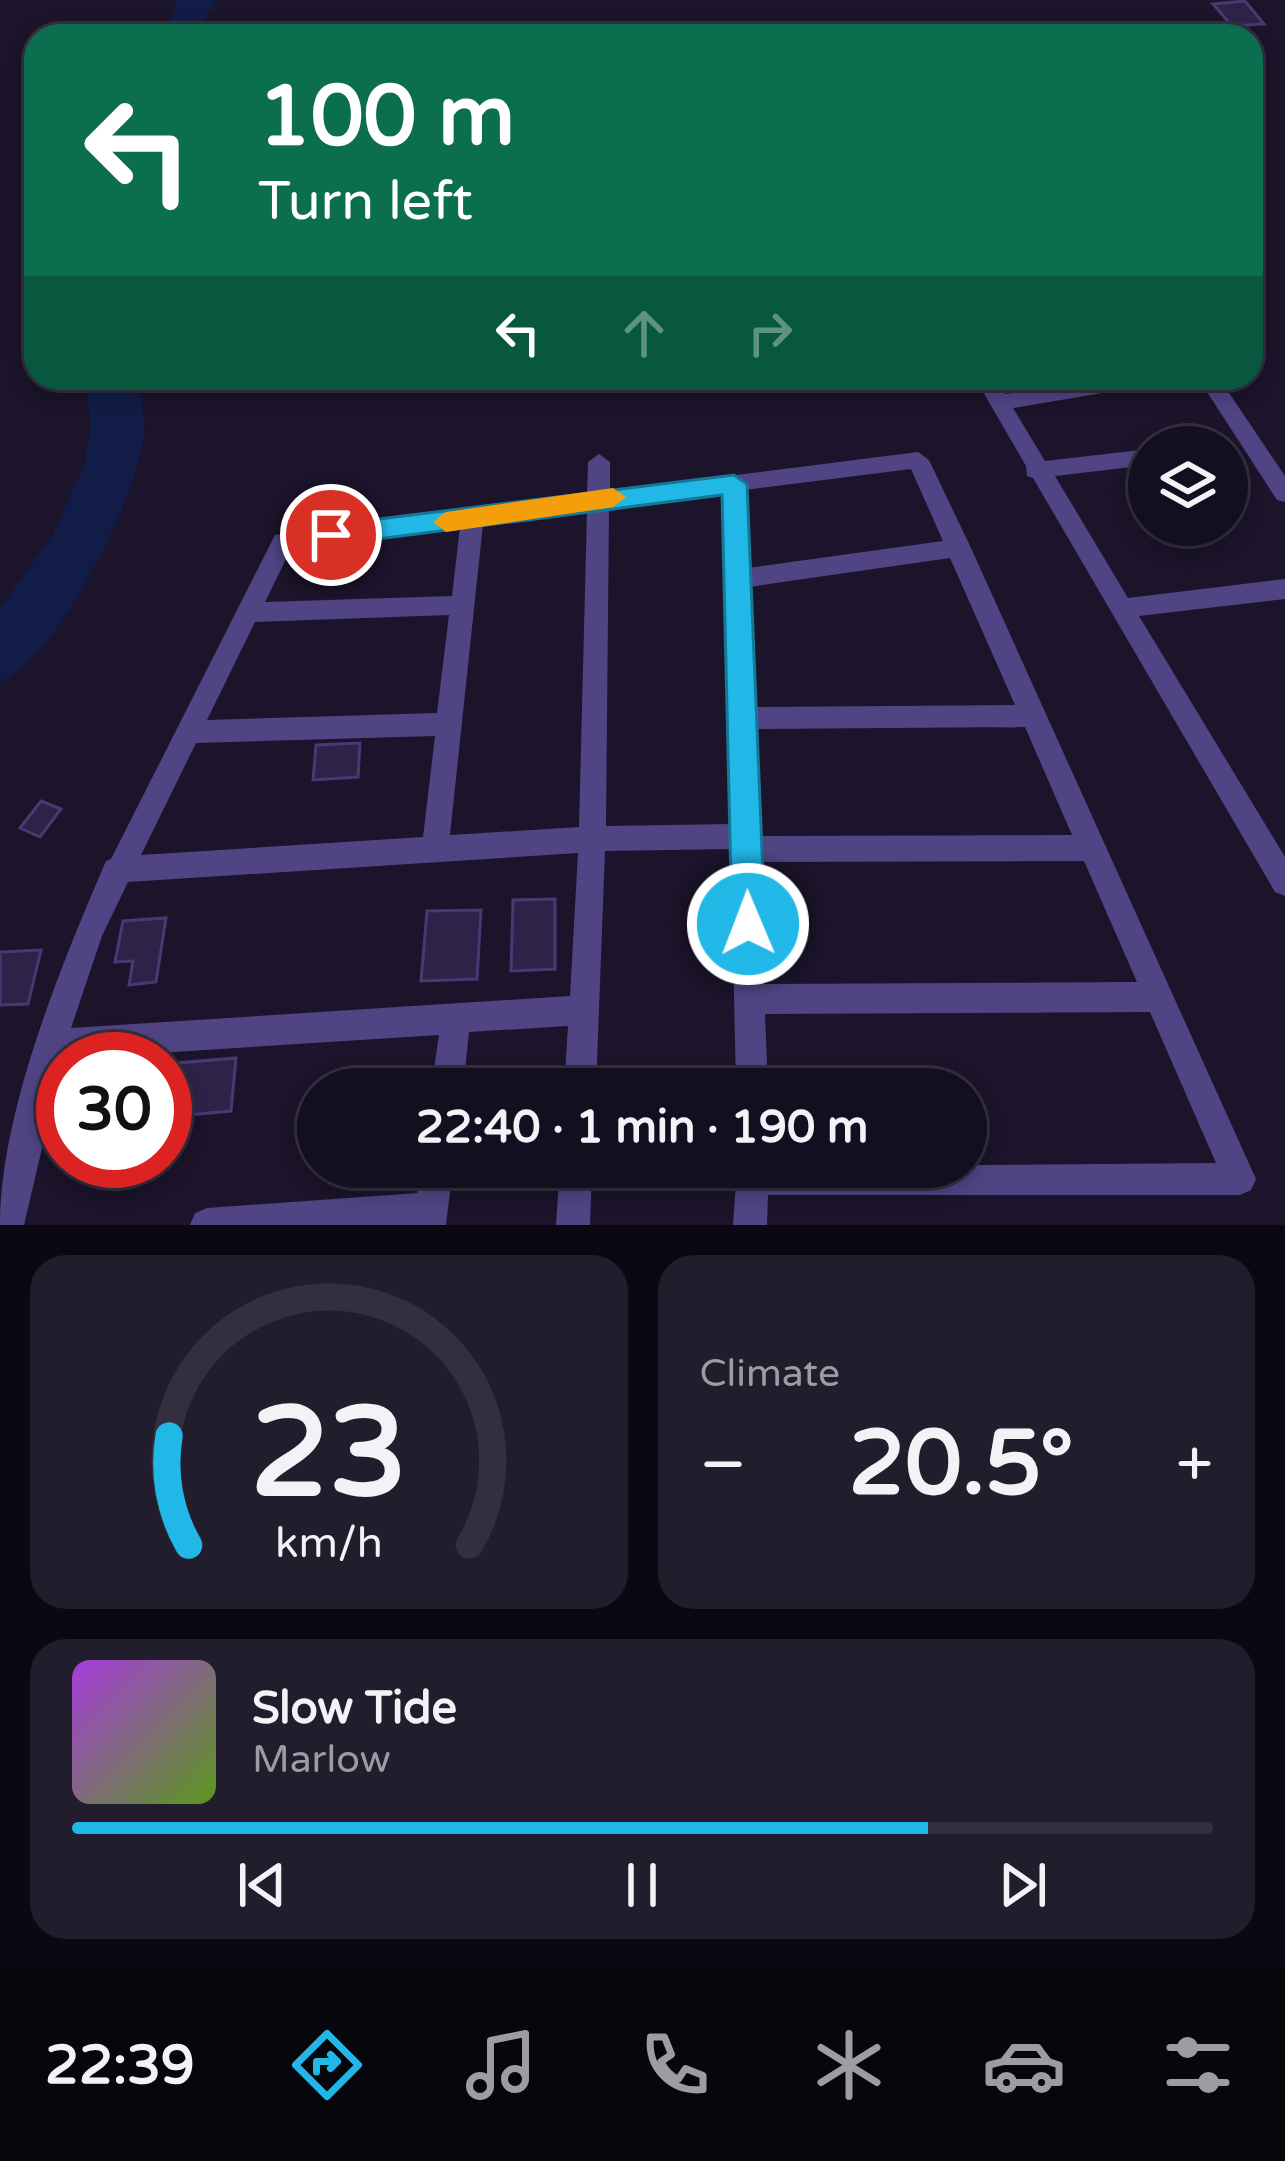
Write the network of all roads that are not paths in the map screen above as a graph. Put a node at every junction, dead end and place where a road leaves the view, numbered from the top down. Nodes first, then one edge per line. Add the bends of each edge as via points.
1 (991, 390) edge
2 (1077, 390) edge
3 (1216, 390) edge
4 (997, 403) junction
5 (1248, 446) edge
6 (1254, 446) junction
7 (1128, 459) edge
8 (599, 462) dead end
9 (1035, 470) junction
10 (734, 484) junction
11 (1283, 490) edge
12 (597, 499) junction
13 (472, 519) junction
14 (958, 548) junction
15 (740, 579) junction
16 (1285, 589) edge
17 (464, 605) junction
18 (1125, 608) junction
19 (244, 613) junction
20 (1029, 716) junction
21 (745, 718) junction
22 (447, 724) junction
23 (188, 732) junction
24 (592, 839) junction
25 (746, 843) junction
26 (1088, 848) junction
27 (435, 849) junction
28 (116, 870) junction
29 (1285, 883) edge
30 (1158, 997) junction
31 (750, 999) junction
32 (584, 1010) junction
33 (457, 1019) junction
34 (54, 1032) edge
35 (192, 1036) edge
36 (450, 1068) edge
37 (581, 1068) edge
38 (752, 1068) edge
39 (36, 1104) edge
40 (987, 1176) edge
41 (575, 1188) edge
42 (752, 1188) edge
43 (430, 1216) edge
44 (243, 1224) edge
45 (7, 1225) edge
46 (207, 1225) edge
47 (573, 1225) edge
48 (750, 1225) edge

1 - 4 street
2 - 4 street
3 - 6 street
4 - 9 street
5 - 6 street
6 - 11 street
7 - 9 street
8 - 12 street
9 - 18 street
10 - 12 street
10 - 14 street via 918,460
10 - 15 street
12 - 13 street
12 - 24 street
13 - 17 street
13 - 19 street via 284,541
14 - 15 street
14 - 20 street
15 - 21 street
16 - 18 street
17 - 19 street
17 - 22 street
18 - 29 street
19 - 23 street
20 - 21 street
20 - 26 street
21 - 25 street
22 - 23 street
22 - 27 street
23 - 28 street
24 - 25 street
24 - 27 street
24 - 32 street
25 - 26 street
25 - 31 street
26 - 30 street
27 - 28 street
28 - 34 street
30 - 31 street
30 - 40 street via 1240,1180
31 - 38 street
32 - 33 street
32 - 37 street
33 - 35 street
33 - 36 street
39 - 45 street
41 - 47 street
42 - 48 street
43 - 44 street
44 - 46 street

